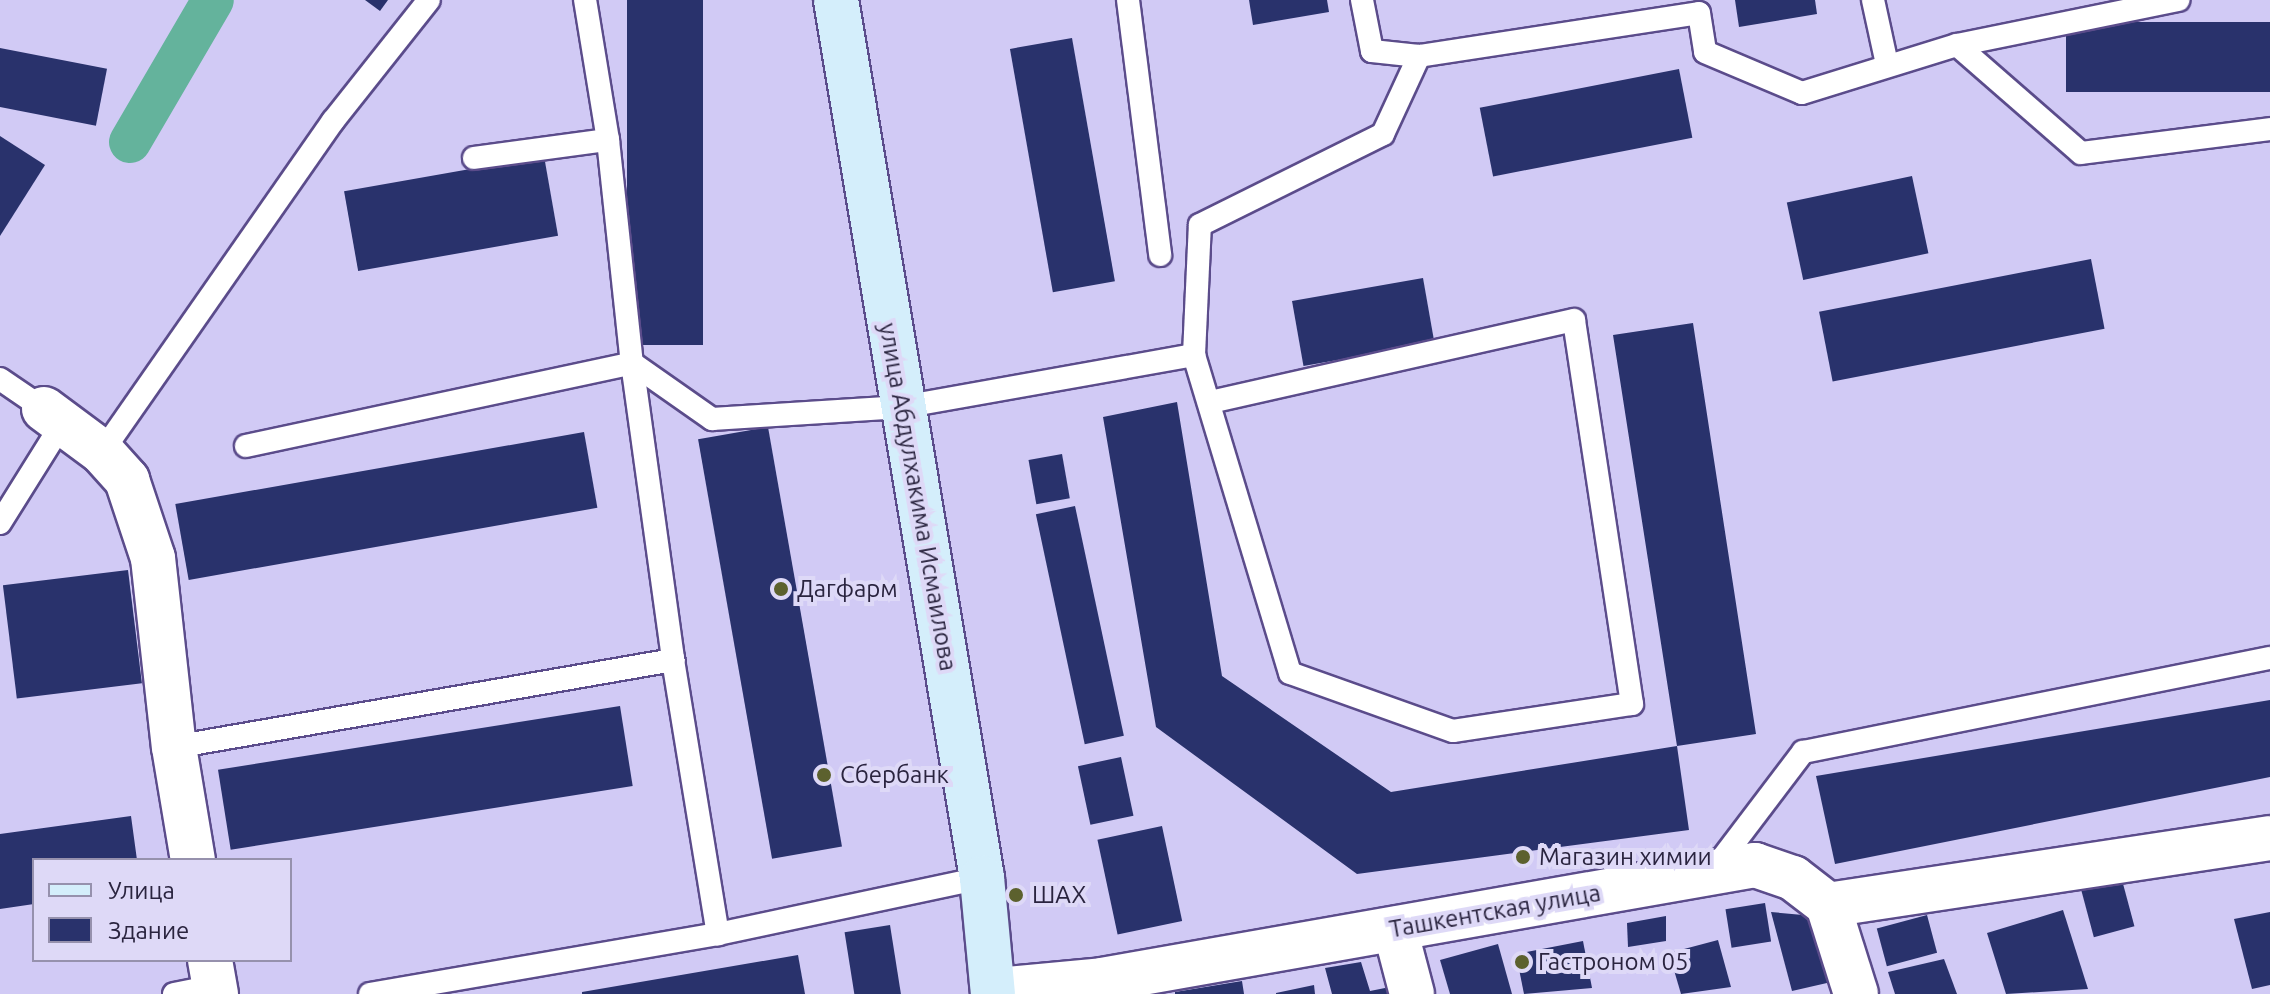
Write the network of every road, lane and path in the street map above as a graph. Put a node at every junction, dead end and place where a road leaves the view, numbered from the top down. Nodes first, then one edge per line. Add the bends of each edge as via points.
1 (429, 0) edge
2 (585, 0) edge
3 (836, 0) edge
4 (1128, 0) edge
5 (1362, 0) edge
6 (1873, 0) edge
7 (2178, 0) edge
8 (1698, 7) edge
9 (1957, 45) junction
10 (1419, 56) junction
11 (1887, 64) junction
12 (2270, 129) edge
13 (608, 140) junction
14 (474, 158) dead end
15 (1160, 255) dead end
16 (1194, 355) junction
17 (632, 363) junction
18 (0, 379) edge
19 (1210, 402) junction
20 (902, 407) junction
21 (53, 415) junction
22 (246, 446) dead end
23 (102, 452) junction
24 (0, 523) edge
25 (2270, 658) edge
26 (673, 660) junction
27 (174, 747) junction
28 (2270, 838) edge
29 (193, 858) edge
30 (1712, 873) junction
31 (982, 878) junction
32 (1828, 905) junction
33 (1395, 929) junction
34 (718, 934) junction
35 (1104, 987) edge
36 (994, 992) edge
37 (370, 994) edge
38 (1412, 994) edge
39 (1856, 994) edge

1 - 23 lane via 333,121
2 - 13 lane
3 - 20 main road, улица Абдулхакима Исмаилова
4 - 15 lane
5 - 10 lane via 1372,51
6 - 11 lane
7 - 9 lane
8 - 10 lane
8 - 11 lane via 1705,52 1802,93
9 - 11 lane
9 - 12 lane via 2081,153
10 - 16 lane via 1383,134 1200,225
13 - 14 lane
13 - 17 lane
16 - 19 lane
16 - 20 lane
17 - 20 lane via 712,419
17 - 22 lane
17 - 26 lane
18 - 21 lane
19 - 19 lane via 1290,673 1453,731 1632,704 1574,320
20 - 31 main road, улица Абдулхакима Исмаилова
21 - 23 street
21 - 24 lane
23 - 27 street via 127,480 153,558
25 - 30 lane via 1803,752
26 - 27 lane
26 - 34 lane
27 - 29 street
28 - 32 street
30 - 32 street, Ташкентская улица via 1755,865 1793,878
30 - 33 street, Ташкентская улица
31 - 34 lane
31 - 36 main road, улица Абдулхакима Исмаилова
32 - 39 street
33 - 35 street, Ташкентская улица
33 - 38 street
34 - 37 lane
35 - 36 street, Ташкентская улица

